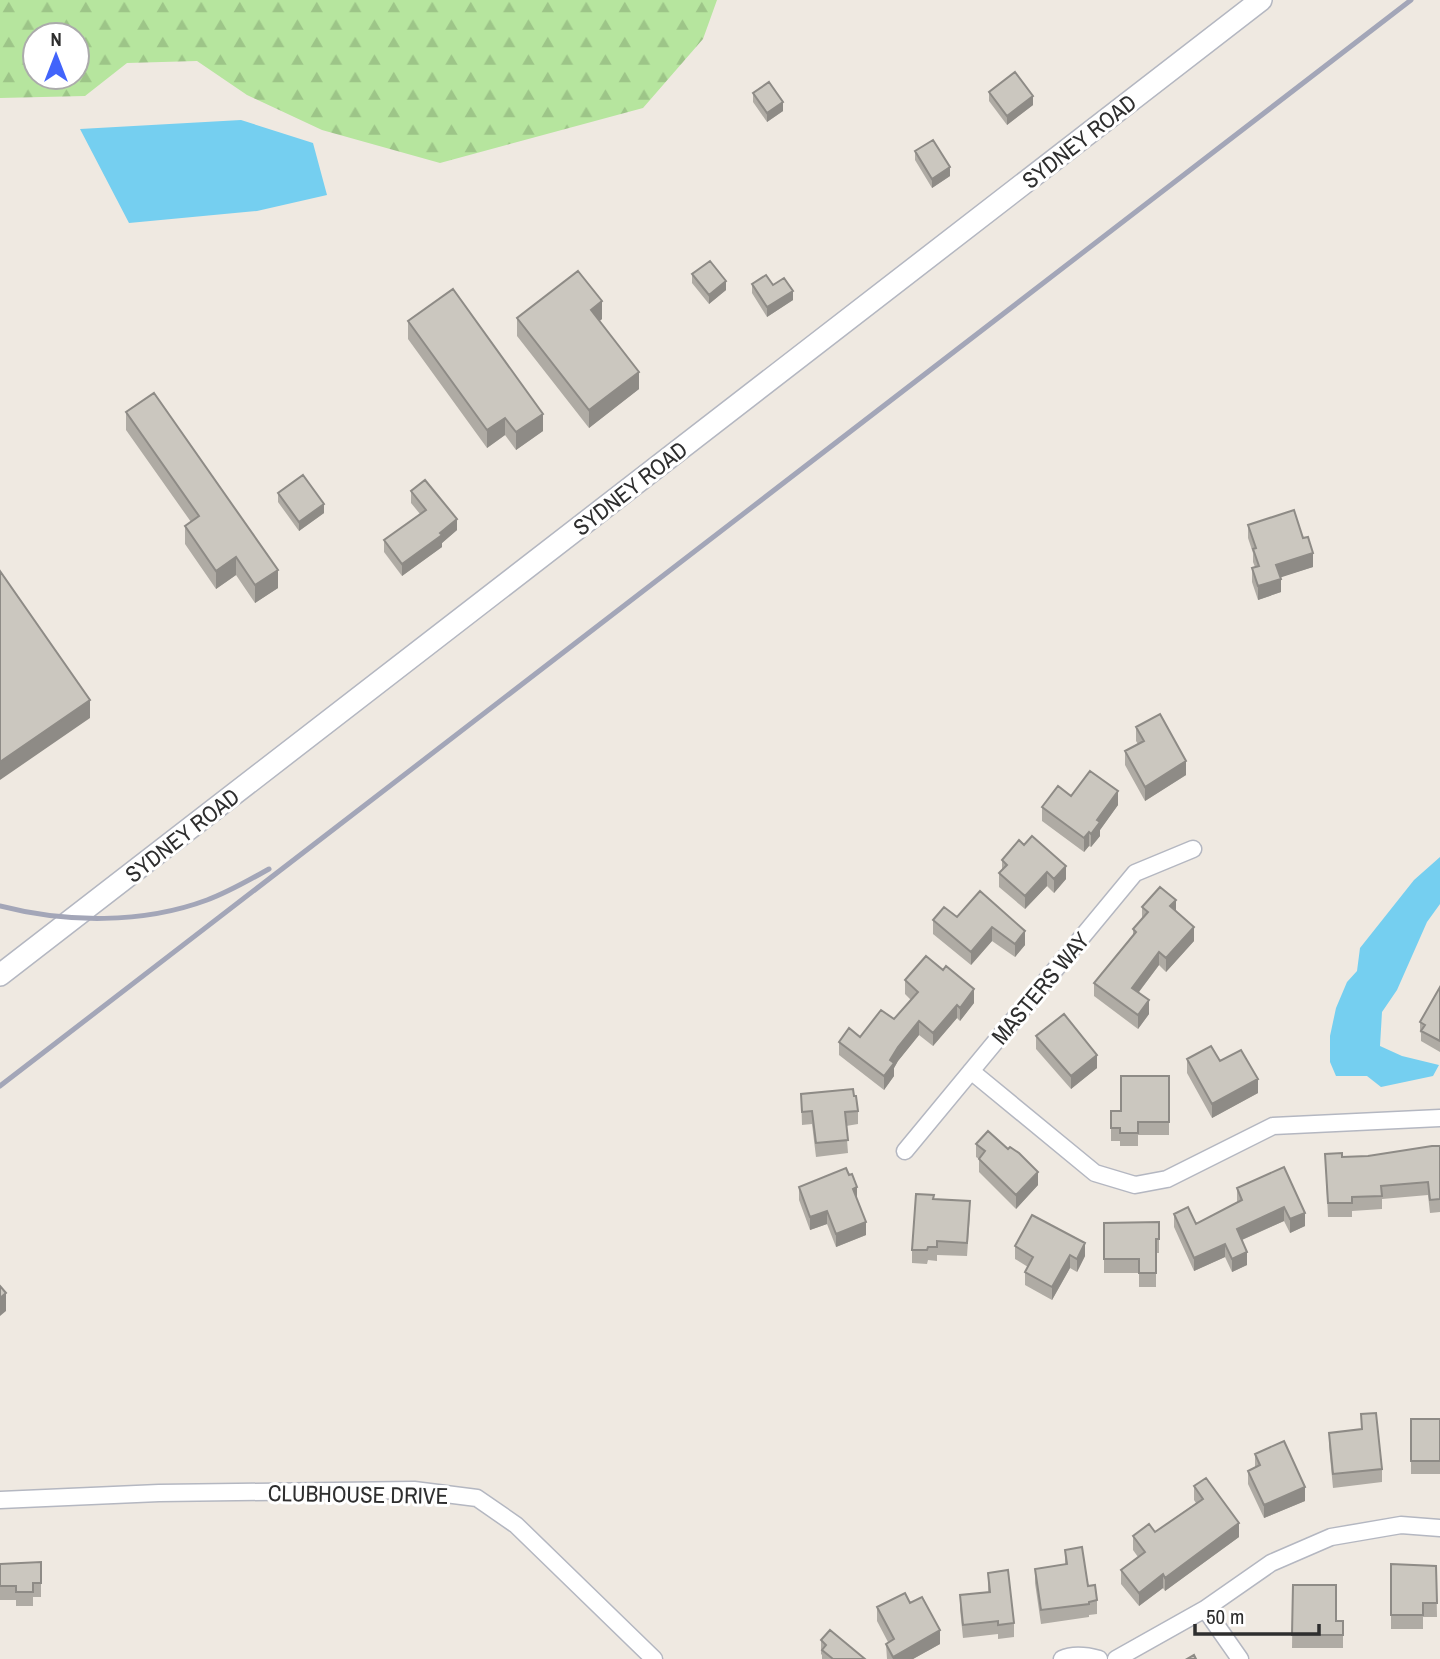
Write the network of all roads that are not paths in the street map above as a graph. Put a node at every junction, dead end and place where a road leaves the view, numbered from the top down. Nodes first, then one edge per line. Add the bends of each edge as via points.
1 (1261, 0) edge
2 (1193, 849) dead end
3 (0, 975) edge
4 (971, 1071) junction
5 (1440, 1118) edge
6 (905, 1151) dead end
7 (0, 1500) edge
8 (1440, 1528) edge
9 (1205, 1609) junction
10 (653, 1659) edge
11 (1062, 1659) edge
12 (1099, 1659) edge
13 (1116, 1659) edge
14 (1240, 1659) edge

1 - 3 street, SYDNEY ROAD
2 - 4 street, MASTERS WAY via 1135,873
4 - 5 street via 1095,1173 1135,1185 1167,1179 1273,1126
4 - 6 street, MASTERS WAY
7 - 10 street, CLUBHOUSE DRIVE via 414,1490 477,1498 516,1525
8 - 9 street via 1401,1525 1331,1536 1271,1563
9 - 13 street
9 - 14 street
11 - 12 street

